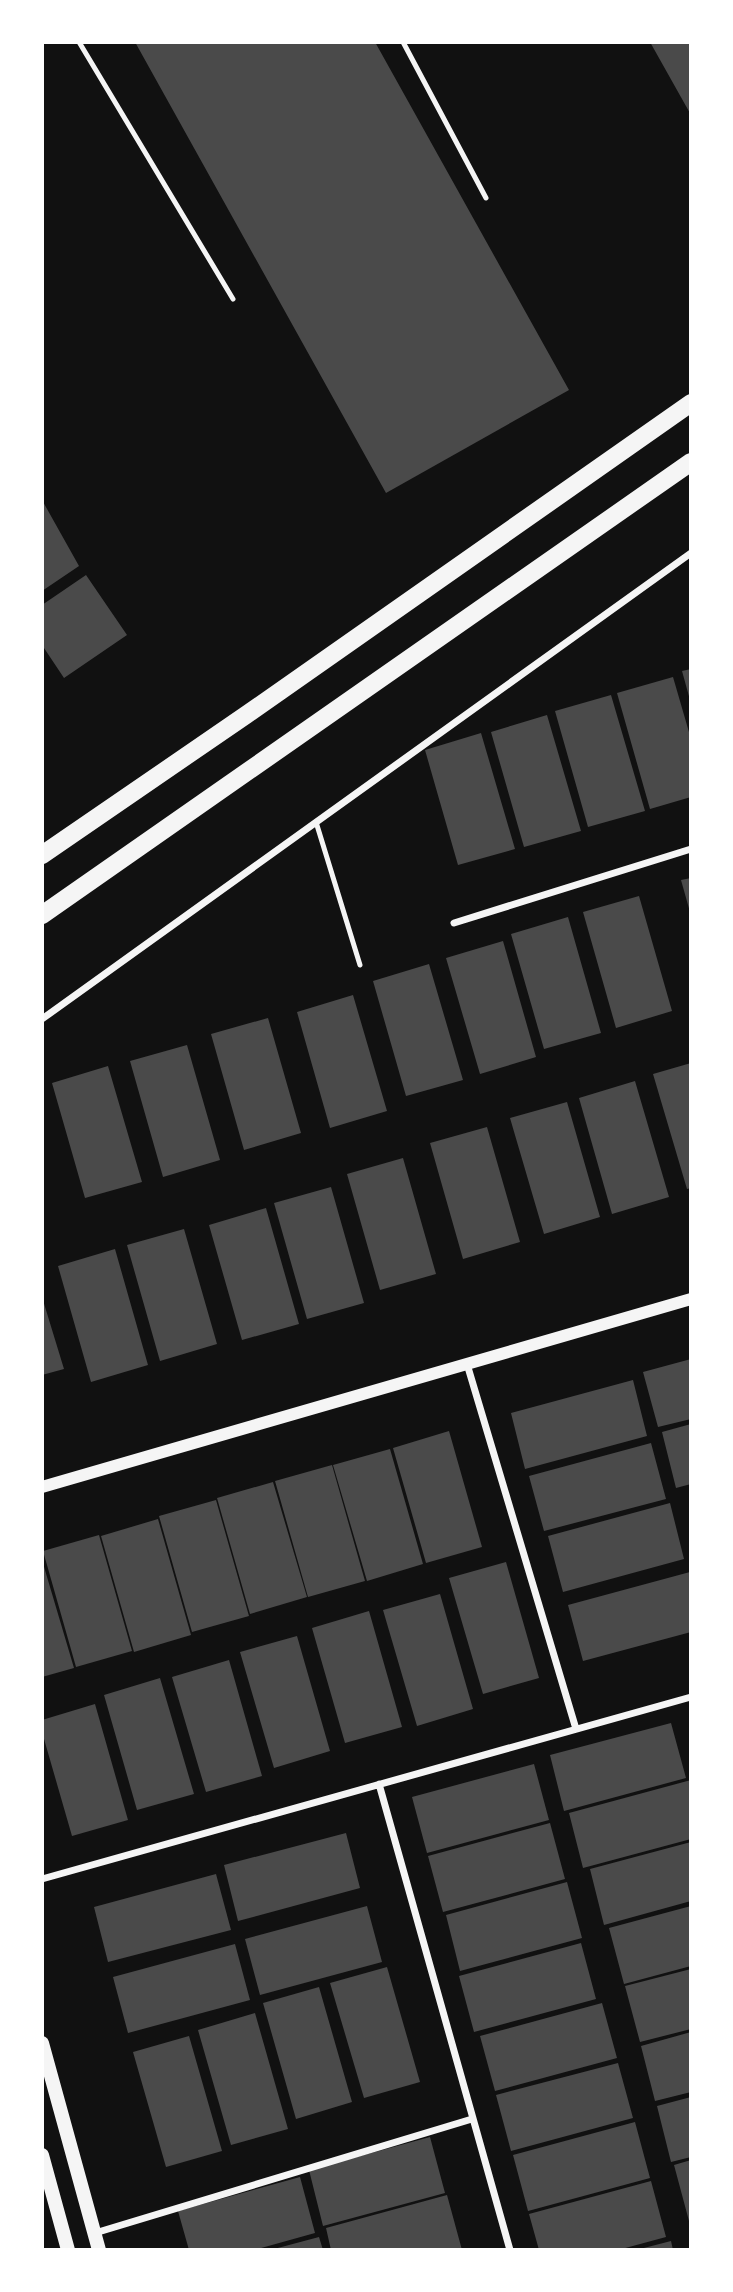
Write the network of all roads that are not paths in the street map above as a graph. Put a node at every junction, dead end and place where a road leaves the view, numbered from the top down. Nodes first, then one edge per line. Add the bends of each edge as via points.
1 (79, 42) edge
2 (403, 42) edge
3 (486, 198) dead end
4 (233, 299) dead end
5 (691, 403) edge
6 (691, 462) edge
7 (691, 553) edge
8 (316, 822) junction
9 (691, 849) edge
10 (42, 855) edge
11 (42, 915) edge
12 (454, 923) dead end
13 (360, 965) dead end
14 (42, 1018) edge
15 (691, 1299) edge
16 (467, 1364) junction
17 (42, 1487) edge
18 (691, 1697) edge
19 (576, 1729) junction
20 (379, 1784) junction
21 (42, 1879) edge
22 (42, 2043) edge
23 (472, 2119) junction
24 (42, 2155) edge
25 (94, 2234) junction
26 (68, 2250) edge
27 (99, 2250) edge
28 (510, 2250) edge

1 - 4 lane
2 - 3 lane
5 - 10 main road
6 - 11 main road
7 - 8 street
8 - 13 lane
8 - 14 street
9 - 12 street
15 - 16 street
16 - 17 street
16 - 19 street
18 - 19 street
19 - 20 street
20 - 21 street
20 - 23 street
22 - 25 main road
23 - 25 street
23 - 28 street
24 - 26 main road
25 - 27 main road

